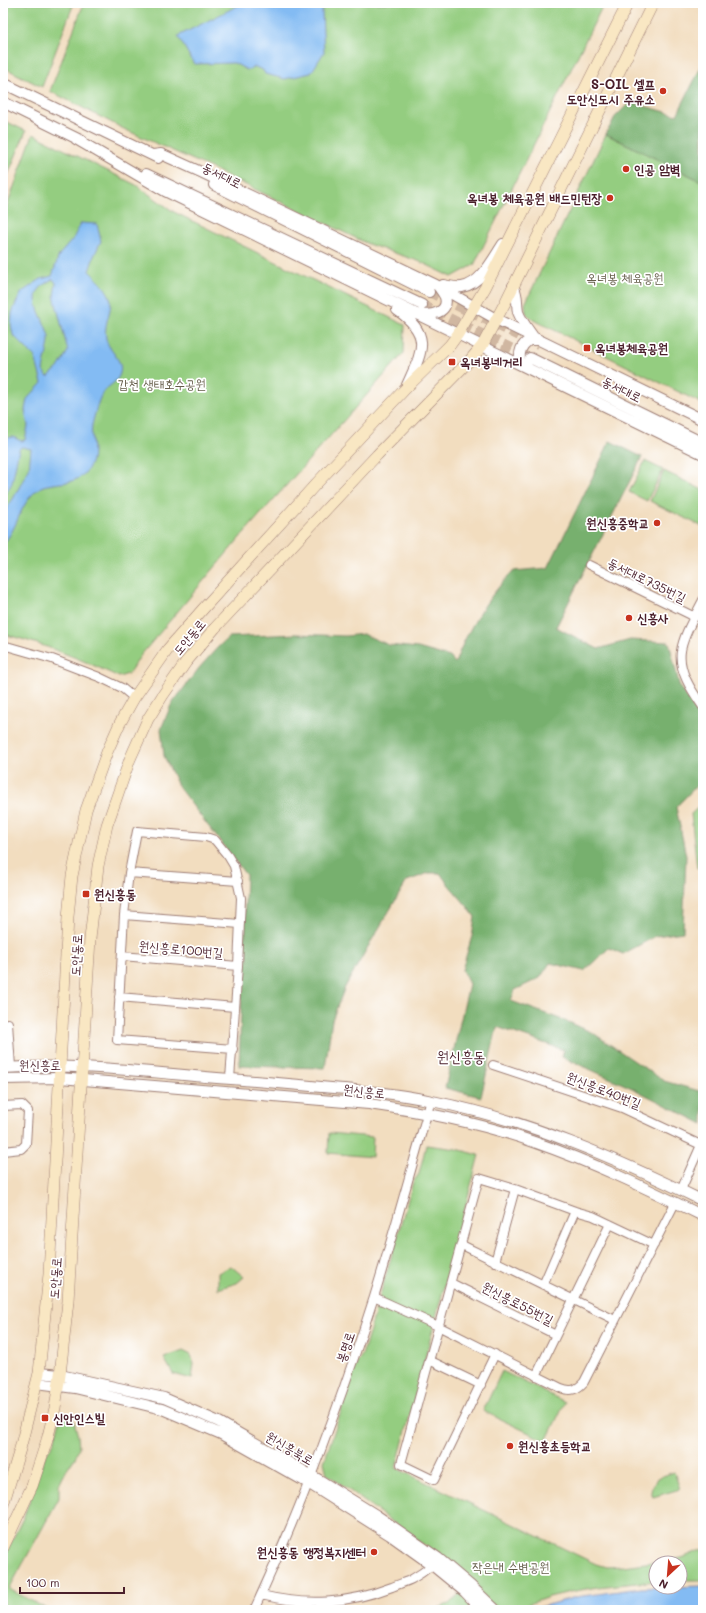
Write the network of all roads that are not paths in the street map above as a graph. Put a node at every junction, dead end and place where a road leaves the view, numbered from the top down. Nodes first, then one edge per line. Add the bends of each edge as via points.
1 (628, 3) edge
2 (653, 3) edge
3 (3, 83) edge
4 (3, 102) edge
5 (153, 155) junction
6 (143, 175) junction
7 (516, 227) junction
8 (436, 285) junction
9 (514, 286) junction
10 (429, 292) tunnel mouth
11 (374, 294) junction
12 (422, 305) tunnel mouth
13 (475, 306) junction
14 (415, 314) junction
15 (496, 319) junction
16 (458, 334) junction
17 (539, 342) junction
18 (482, 346) junction
19 (530, 358) tunnel mouth
20 (534, 372) junction
21 (406, 388) junction
22 (703, 420) edge
23 (703, 426) edge
24 (703, 443) edge
25 (703, 454) edge
26 (589, 565) dead end
27 (703, 600) edge
28 (695, 617) junction
29 (3, 644) edge
30 (134, 698) junction
31 (703, 707) edge
32 (129, 873) junction
33 (238, 881) junction
34 (124, 915) junction
35 (240, 924) junction
36 (122, 956) junction
37 (238, 966) junction
38 (119, 997) junction
39 (235, 1007) junction
40 (3, 1024) edge
41 (233, 1049) junction
42 (493, 1065) dead end
43 (60, 1066) junction
44 (7, 1067) edge
45 (84, 1067) junction
46 (60, 1078) junction
47 (230, 1078) junction
48 (3, 1079) edge
49 (82, 1080) junction
50 (431, 1100) junction
51 (3, 1106) edge
52 (428, 1114) junction
53 (702, 1146) edge
54 (3, 1151) edge
55 (515, 1189) junction
56 (681, 1190) junction
57 (703, 1201) edge
58 (675, 1203) junction
59 (575, 1211) junction
60 (703, 1216) edge
61 (610, 1224) junction
62 (462, 1245) junction
63 (654, 1245) junction
64 (495, 1262) junction
65 (451, 1283) junction
66 (543, 1285) junction
67 (374, 1297) junction
68 (573, 1300) junction
69 (615, 1320) junction
70 (438, 1326) junction
71 (556, 1335) junction
72 (495, 1354) junction
73 (429, 1360) junction
74 (536, 1376) junction
75 (38, 1378) junction
76 (59, 1380) junction
77 (481, 1385) junction
78 (310, 1479) junction
79 (3, 1505) edge
80 (3, 1548) edge
81 (432, 1565) junction
82 (261, 1595) junction
83 (487, 1608) edge
84 (254, 1610) edge

1 - 7 main road, 도안동로
2 - 9 main road, 도안동로
3 - 5 street, 동서대로
4 - 6 street
5 - 8 street via 161,154 196,170
5 - 10 street, 동서대로
6 - 11 street via 165,191
6 - 12 street
7 - 8 street via 479,277 467,286 459,288
7 - 13 main road, 도안동로
8 - 13 street
8 - 14 street via 445,297 442,310 432,315
9 - 15 main road, 도안동로
9 - 17 street via 518,294 518,311 522,321
11 - 14 street
11 - 21 street via 418,329 421,350
13 - 15 street
13 - 16 main road, 도안동로
14 - 16 street
15 - 17 street
15 - 18 main road, 도안동로
16 - 18 street
16 - 21 main road, 도안동로
17 - 20 street via 538,339 529,340 522,345 519,353 520,361
17 - 22 street
17 - 23 street, 동서대로
18 - 20 street
18 - 45 main road, 도안동로 via 214,628 186,662 148,720 116,795 106,826 98,866 90,939
19 - 24 street, 동서대로
20 - 25 street
21 - 30 main road, 도안동로 via 198,614 168,649
26 - 28 street, 동서대로735번길
27 - 28 street, 동서대로735번길
28 - 31 street, 동서대로735번길 via 681,651 682,670
29 - 30 street via 99,677 122,688
30 - 43 main road, 도안동로 via 120,723 86,810 72,876
32 - 33 street
32 - 33 street, 원신흥로100번길 via 137,831 215,840 234,866
32 - 34 street
33 - 35 street, 원신흥로100번길 via 241,898
34 - 35 street
34 - 36 street
35 - 37 street, 원신흥로100번길
36 - 37 street, 원신흥로100번길
36 - 38 street
37 - 39 street, 원신흥로100번길
38 - 39 street
38 - 41 street via 117,1040
39 - 41 street, 원신흥로100번길
40 - 44 street via 8,1023
41 - 47 street, 원신흥로100번길
42 - 53 street, 원신흥로40번길 via 622,1108
43 - 44 street, 원신흥로
43 - 45 street, 원신흥로
43 - 46 main road, 도안동로
45 - 47 street, 원신흥로
45 - 49 main road, 도안동로
46 - 48 street, 원신흥로
46 - 49 street, 원신흥로
46 - 75 main road, 도안동로 via 49,1274
47 - 50 street, 원신흥로
49 - 52 street, 원신흥로 via 369,1104
49 - 76 main road, 도안동로 via 68,1301
50 - 52 street, 봉명로
50 - 56 street, 원신흥로 via 544,1132 609,1156
51 - 54 street via 22,1105 28,1111 26,1144 21,1149
52 - 58 street, 원신흥로 via 533,1142 603,1169
52 - 67 street, 봉명로
53 - 56 street
55 - 59 street
55 - 62 street via 479,1178
55 - 64 street, 원신흥로55번길
56 - 57 street, 원신흥로
58 - 60 street, 원신흥로
58 - 63 street
59 - 61 street
59 - 66 street, 원신흥로55번길
61 - 63 street
61 - 68 street
62 - 64 street, 원신흥로55번길
62 - 65 street
63 - 69 street
64 - 66 street, 원신흥로55번길
65 - 70 street
65 - 71 street, 원신흥로55번길
66 - 68 street, 원신흥로55번길
67 - 70 street
67 - 78 street, 봉명로
68 - 69 street, 원신흥로55번길
68 - 71 street
69 - 74 street via 580,1387 568,1391
70 - 72 street
70 - 73 street
71 - 74 street, 원신흥로55번길
72 - 74 street
72 - 77 street
73 - 77 street
73 - 77 street via 401,1464 434,1480
75 - 76 street, 원신흥북로
75 - 79 main road, 도안동로
76 - 78 street, 원신흥북로 via 162,1409 220,1434
76 - 80 main road, 도안동로 via 49,1434 32,1486
78 - 81 street, 원신흥북로
78 - 82 street, 봉명로
78 - 83 street, 원신흥북로 via 376,1515 431,1554 471,1586
81 - 82 street via 412,1580 377,1593 349,1599 293,1601
81 - 83 street, 원신흥북로
82 - 84 street, 봉명로

